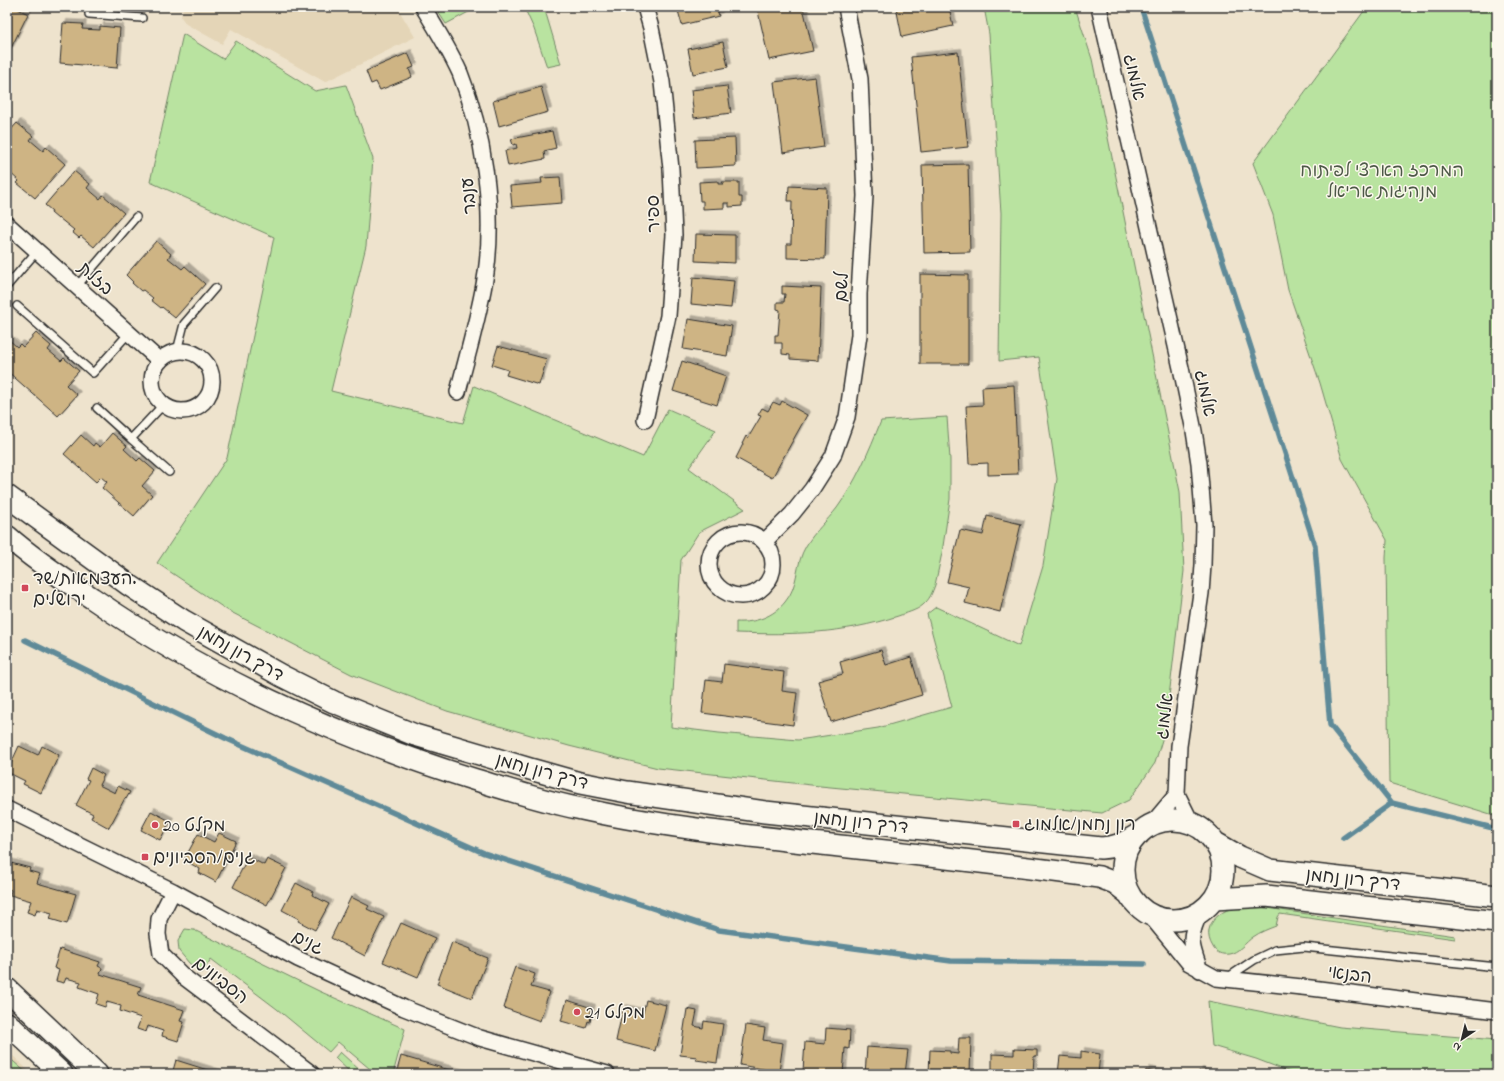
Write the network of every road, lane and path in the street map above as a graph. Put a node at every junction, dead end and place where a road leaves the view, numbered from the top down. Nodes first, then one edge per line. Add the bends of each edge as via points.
1 (89, 7) edge
2 (423, 7) edge
3 (645, 7) edge
4 (846, 7) edge
5 (1100, 7) edge
6 (142, 18) dead end
7 (136, 217) dead end
8 (7, 224) edge
9 (37, 251) junction
10 (7, 286) edge
11 (77, 286) junction
12 (215, 288) dead end
13 (17, 306) dead end
14 (129, 333) junction
15 (177, 351) junction
16 (160, 361) junction
17 (458, 392) dead end
18 (163, 405) junction
19 (97, 408) dead end
20 (645, 420) dead end
21 (132, 439) junction
22 (169, 472) dead end
23 (7, 496) edge
24 (7, 536) edge
25 (764, 542) junction
26 (1176, 794) junction
27 (7, 808) edge
28 (1192, 824) junction
29 (1145, 829) junction
30 (1214, 842) junction
31 (173, 891) junction
32 (1129, 894) junction
33 (1497, 896) edge
34 (1208, 905) junction
35 (1149, 914) junction
36 (1497, 922) edge
37 (1497, 967) edge
38 (1200, 970) junction
39 (1226, 979) junction
40 (7, 989) edge
41 (1497, 1011) edge
42 (7, 1023) edge
43 (62, 1074) edge
44 (97, 1074) edge
45 (312, 1074) edge
46 (607, 1074) edge

1 - 6 lane via 89,14
2 - 17 street, ענבר via 460,73 484,160 490,229 486,273 478,316
3 - 20 street, ספיר via 662,82 671,169 674,235 668,316
4 - 25 street, לשם via 860,79 865,196 859,335 847,417 833,456 812,490
5 - 26 street, אלמוג via 1181,368 1194,431 1202,489 1204,526 1201,593 1179,746
7 - 11 lane
8 - 9 street, בזלת
9 - 10 lane
9 - 11 street, בזלת
11 - 14 street, בזלת
12 - 15 lane via 184,324
13 - 14 lane via 94,373
14 - 16 street, בזלת
15 - 16 street
15 - 18 street via 196,354 204,360 210,368 212,388 209,397 194,409 176,411
16 - 18 street via 152,377 152,386
18 - 21 lane
19 - 21 lane
21 - 22 lane
23 - 29 main road, דרך רון נחמן via 112,573 184,621 282,676 334,702 415,735 530,769 626,792 758,811 1101,848 1122,845
24 - 32 main road, דרך רון נחמן via 120,617 225,678 333,729 464,776 575,808 622,817 762,837 1099,876 1115,883
25 - 25 street via 746,532 730,533 720,539 712,548 708,559 709,570 720,589 729,594 742,596 763,588 772,574 773,562 771,551
26 - 28 street
26 - 29 street
27 - 31 street, גנים
28 - 29 main road via 1176,819 1162,821
28 - 30 main road via 1204,831
29 - 32 main road via 1131,842 1126,852 1123,873
30 - 33 main road, דרך רון נחמן via 1240,858 1270,870
30 - 34 main road via 1221,856 1223,871 1220,886
31 - 45 street, הסביונים via 159,919 161,954 184,977
31 - 46 street, גנים via 298,959 404,1008 480,1038
32 - 35 main road
34 - 35 main road via 1189,917 1176,920
34 - 36 main road, דרך רון נחמן via 1266,896
34 - 38 street via 1194,926 1191,939
35 - 38 street, הבנאי via 1189,963
37 - 39 lane via 1304,947 1275,950 1254,960
38 - 39 street, הבנאי via 1216,978
39 - 41 street, הבנאי
40 - 44 main road
42 - 43 main road

